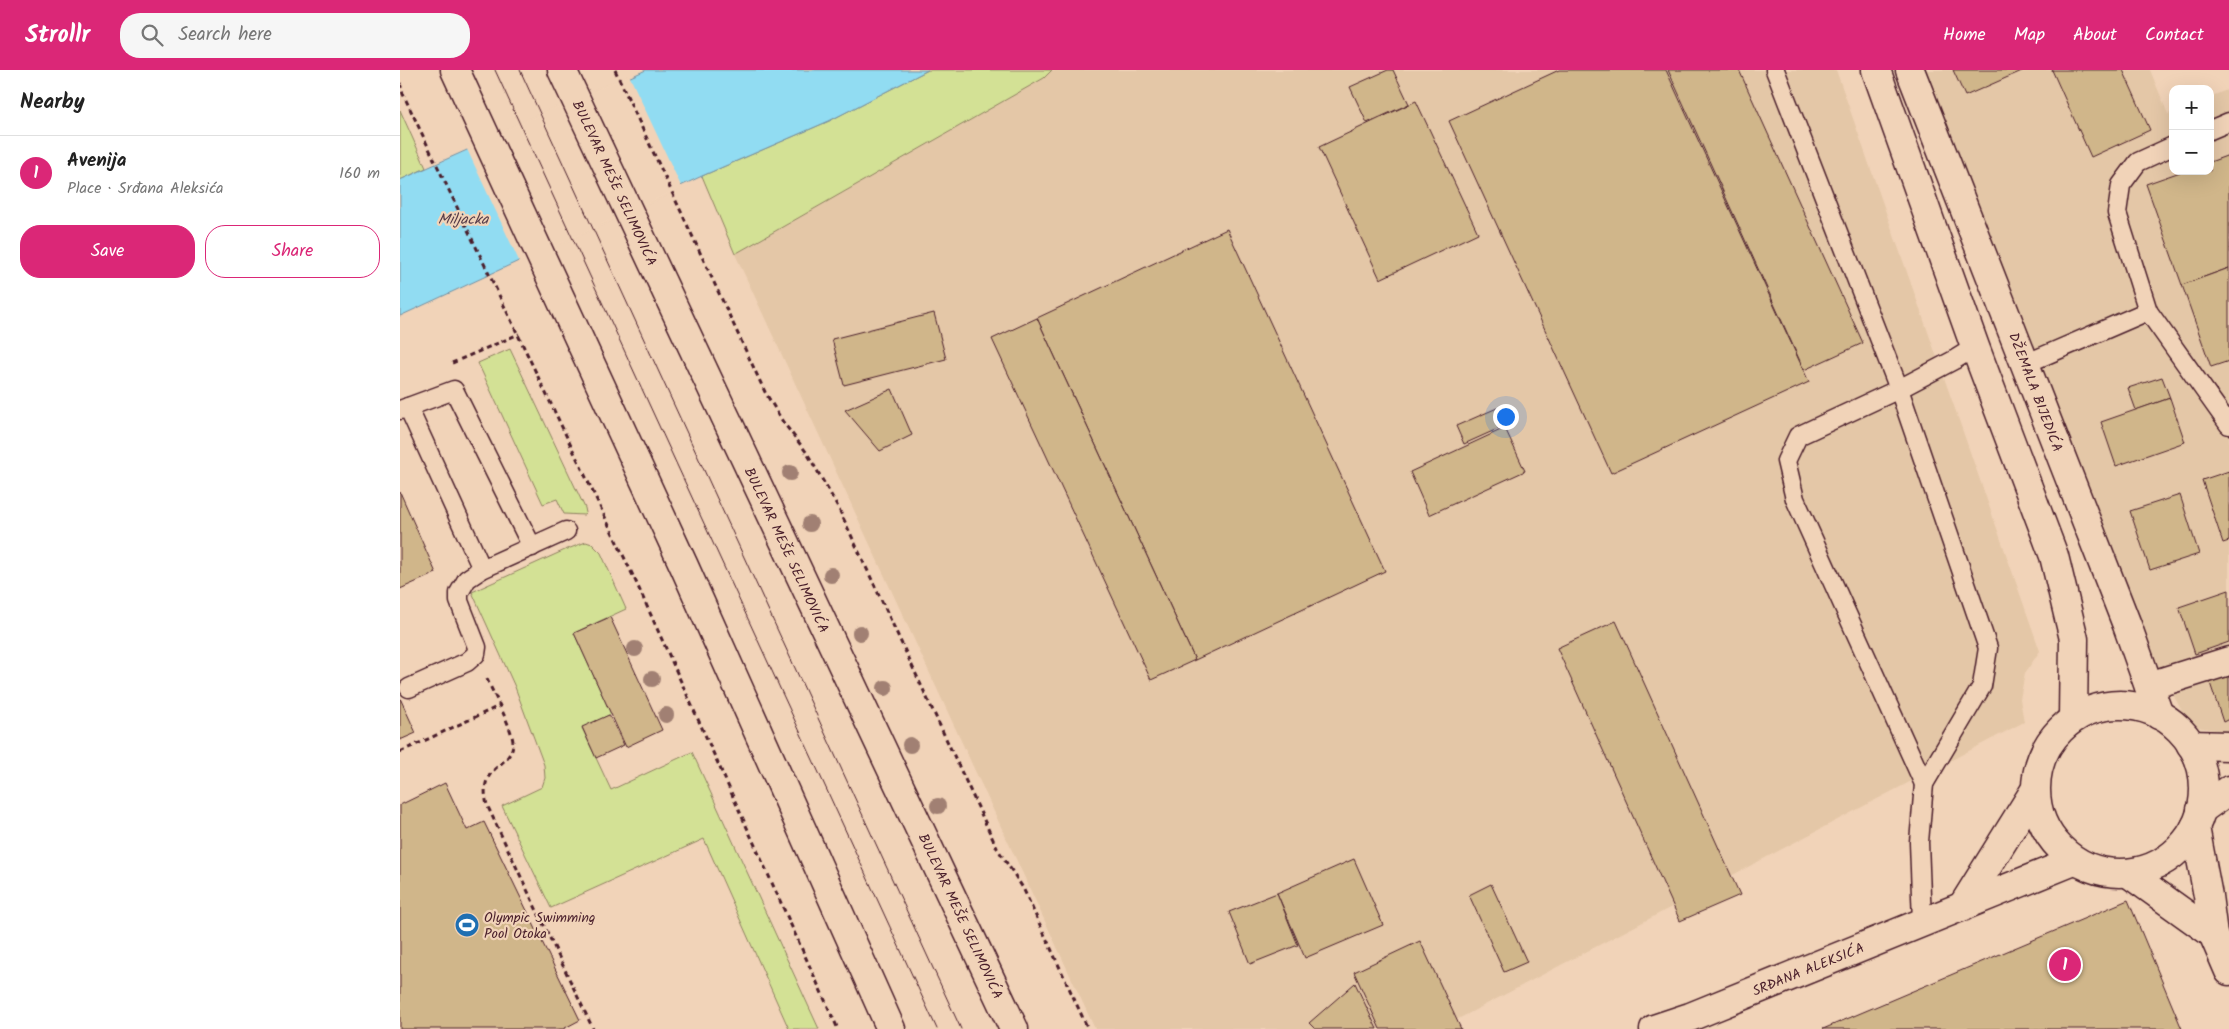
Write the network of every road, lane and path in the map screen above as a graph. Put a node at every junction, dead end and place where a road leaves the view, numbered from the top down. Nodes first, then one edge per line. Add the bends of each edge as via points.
1 (455, 70) edge
2 (562, 70) edge
3 (615, 70) edge
4 (1775, 70) edge
5 (1876, 70) edge
6 (1910, 70) edge
7 (400, 83) edge
8 (2229, 122) edge
9 (2214, 128) edge
10 (2169, 148) edge
11 (2148, 311) junction
12 (519, 334) junction
13 (1975, 347) junction
14 (2025, 364) junction
15 (445, 366) dead end
16 (1899, 389) junction
17 (404, 408) edge
18 (2229, 425) edge
19 (566, 532) dead end
20 (532, 547) junction
21 (482, 569) junction
22 (476, 654) junction
23 (2229, 661) edge
24 (2149, 686) junction
25 (409, 688) dead end
26 (499, 706) junction
27 (2159, 714) junction
28 (2073, 718) junction
29 (2191, 745) junction
30 (2229, 746) edge
31 (400, 752) edge
32 (1924, 784) junction
33 (2035, 790) junction
34 (2229, 790) edge
35 (2198, 819) junction
36 (2074, 860) junction
37 (2128, 873) junction
38 (1962, 907) junction
39 (1922, 922) junction
40 (2213, 934) junction
41 (2229, 971) edge
42 (1693, 1023) edge
43 (593, 1029) edge
44 (838, 1029) edge
45 (891, 1029) edge
46 (1014, 1029) edge
47 (1088, 1029) edge
48 (1654, 1029) edge

1 - 45 street via 570,316
2 - 46 street, BULEVAR MEŠE SELIMOVIĆA
3 - 47 path via 765,392 807,453 838,507 997,848 1023,888
4 - 16 lane
5 - 13 street
6 - 14 street, DŽEMALA BIJEDIĆA
7 - 12 path
8 - 9 lane
10 - 11 lane via 2138,162 2121,185 2117,213
11 - 14 lane
11 - 18 lane
12 - 15 path
12 - 44 path via 636,582
13 - 16 lane
13 - 28 street via 2054,556 2074,639
14 - 24 street, DŽEMALA BIJEDIĆA
16 - 32 lane via 1988,648 1982,686
16 - 32 lane via 1798,436 1786,461 1795,499
17 - 20 lane via 454,390
17 - 21 lane
19 - 20 lane
20 - 21 lane
21 - 22 lane via 467,579 459,593 477,647
22 - 25 lane via 467,662
22 - 26 path
23 - 24 street
24 - 27 street, DŽEMALA BIJEDIĆA
26 - 31 path
26 - 43 path via 513,744 508,757 488,778 484,790 488,805
27 - 28 street via 2138,706 2115,704 2093,708
27 - 29 street via 2177,727
28 - 33 street via 2052,738 2039,762
29 - 30 street
29 - 35 street via 2203,780
32 - 39 lane via 1919,842
33 - 36 street via 2040,818 2054,842
33 - 38 street
34 - 35 street
35 - 37 street via 2184,843 2171,856 2155,866
35 - 40 street
36 - 37 street via 2100,872
36 - 38 street, SRĐANA ALEKSIĆA
37 - 40 street
38 - 39 street, SRĐANA ALEKSIĆA
39 - 42 street, SRĐANA ALEKSIĆA
40 - 41 street
42 - 48 street, SRĐANA ALEKSIĆA

